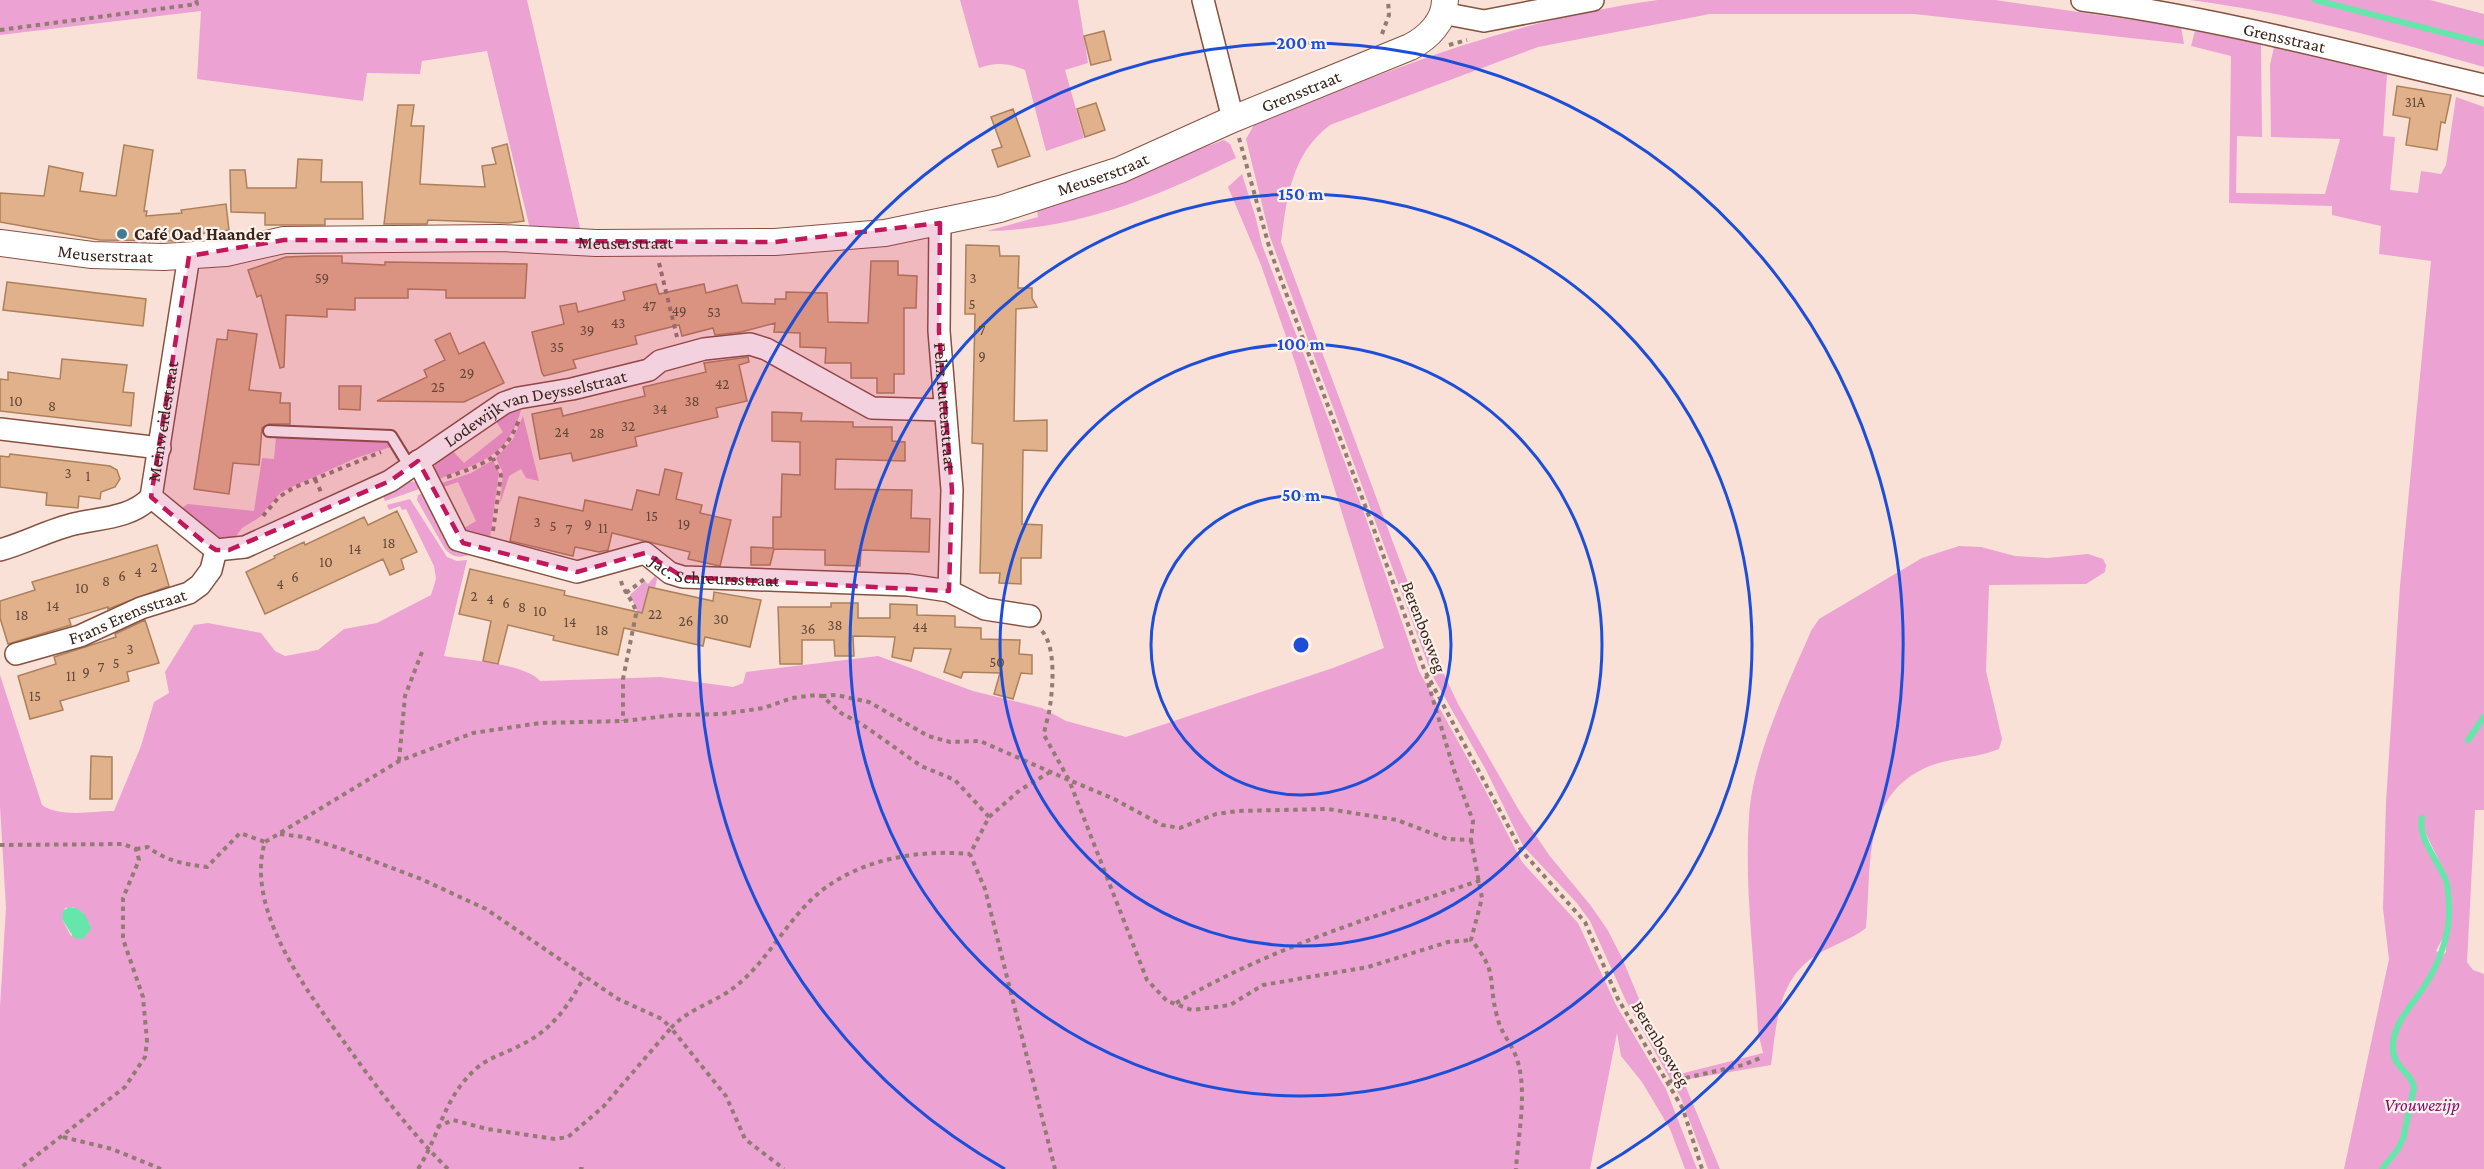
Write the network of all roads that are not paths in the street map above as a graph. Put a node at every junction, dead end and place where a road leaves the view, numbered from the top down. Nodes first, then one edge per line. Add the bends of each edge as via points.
1 (1203, 0) edge
2 (1593, 0) edge
3 (2082, 0) edge
4 (1443, 7) edge
5 (2484, 85) edge
6 (1233, 118) junction
7 (940, 223) junction
8 (0, 243) edge
9 (189, 256) junction
10 (944, 410) junction
11 (0, 429) edge
12 (269, 431) dead end
13 (160, 448) junction
14 (414, 464) junction
15 (151, 497) junction
16 (0, 550) edge
17 (216, 550) junction
18 (949, 591) junction
19 (1030, 616) road end
20 (16, 654) dead end

1 - 6 street
2 - 4 street via 1484,21
3 - 5 street, Grensstraat via 2289,39
4 - 6 street, Grensstraat via 1431,33 1418,43
6 - 7 street, Meuserstraat via 1110,174 1000,209
7 - 9 street, Meuserstraat via 807,240 284,240
7 - 10 street, Felix Ruttenstraat via 939,331
8 - 9 street, Meuserstraat via 92,255
9 - 13 street, Meinweidestraat
10 - 14 street, Lodewijk van Deysselstraat via 872,408 758,345 704,349 660,361 649,370 504,403
10 - 18 street, Felix Ruttenstraat via 952,490
11 - 13 street
12 - 14 lane via 391,436
13 - 15 street, Meinweidestraat
14 - 17 street, Lodewijk van Deysselstraat via 390,481 245,547
14 - 18 street, Jac. Schreursstraat via 431,487 458,540 577,572 645,554 670,573 683,577 908,585
15 - 16 street, Meinweidestraat via 132,512 74,524
15 - 17 street
17 - 20 street, Frans Erensstraat via 211,570 189,593 141,608 80,636
18 - 19 street, Jac. Schreursstraat via 985,609

